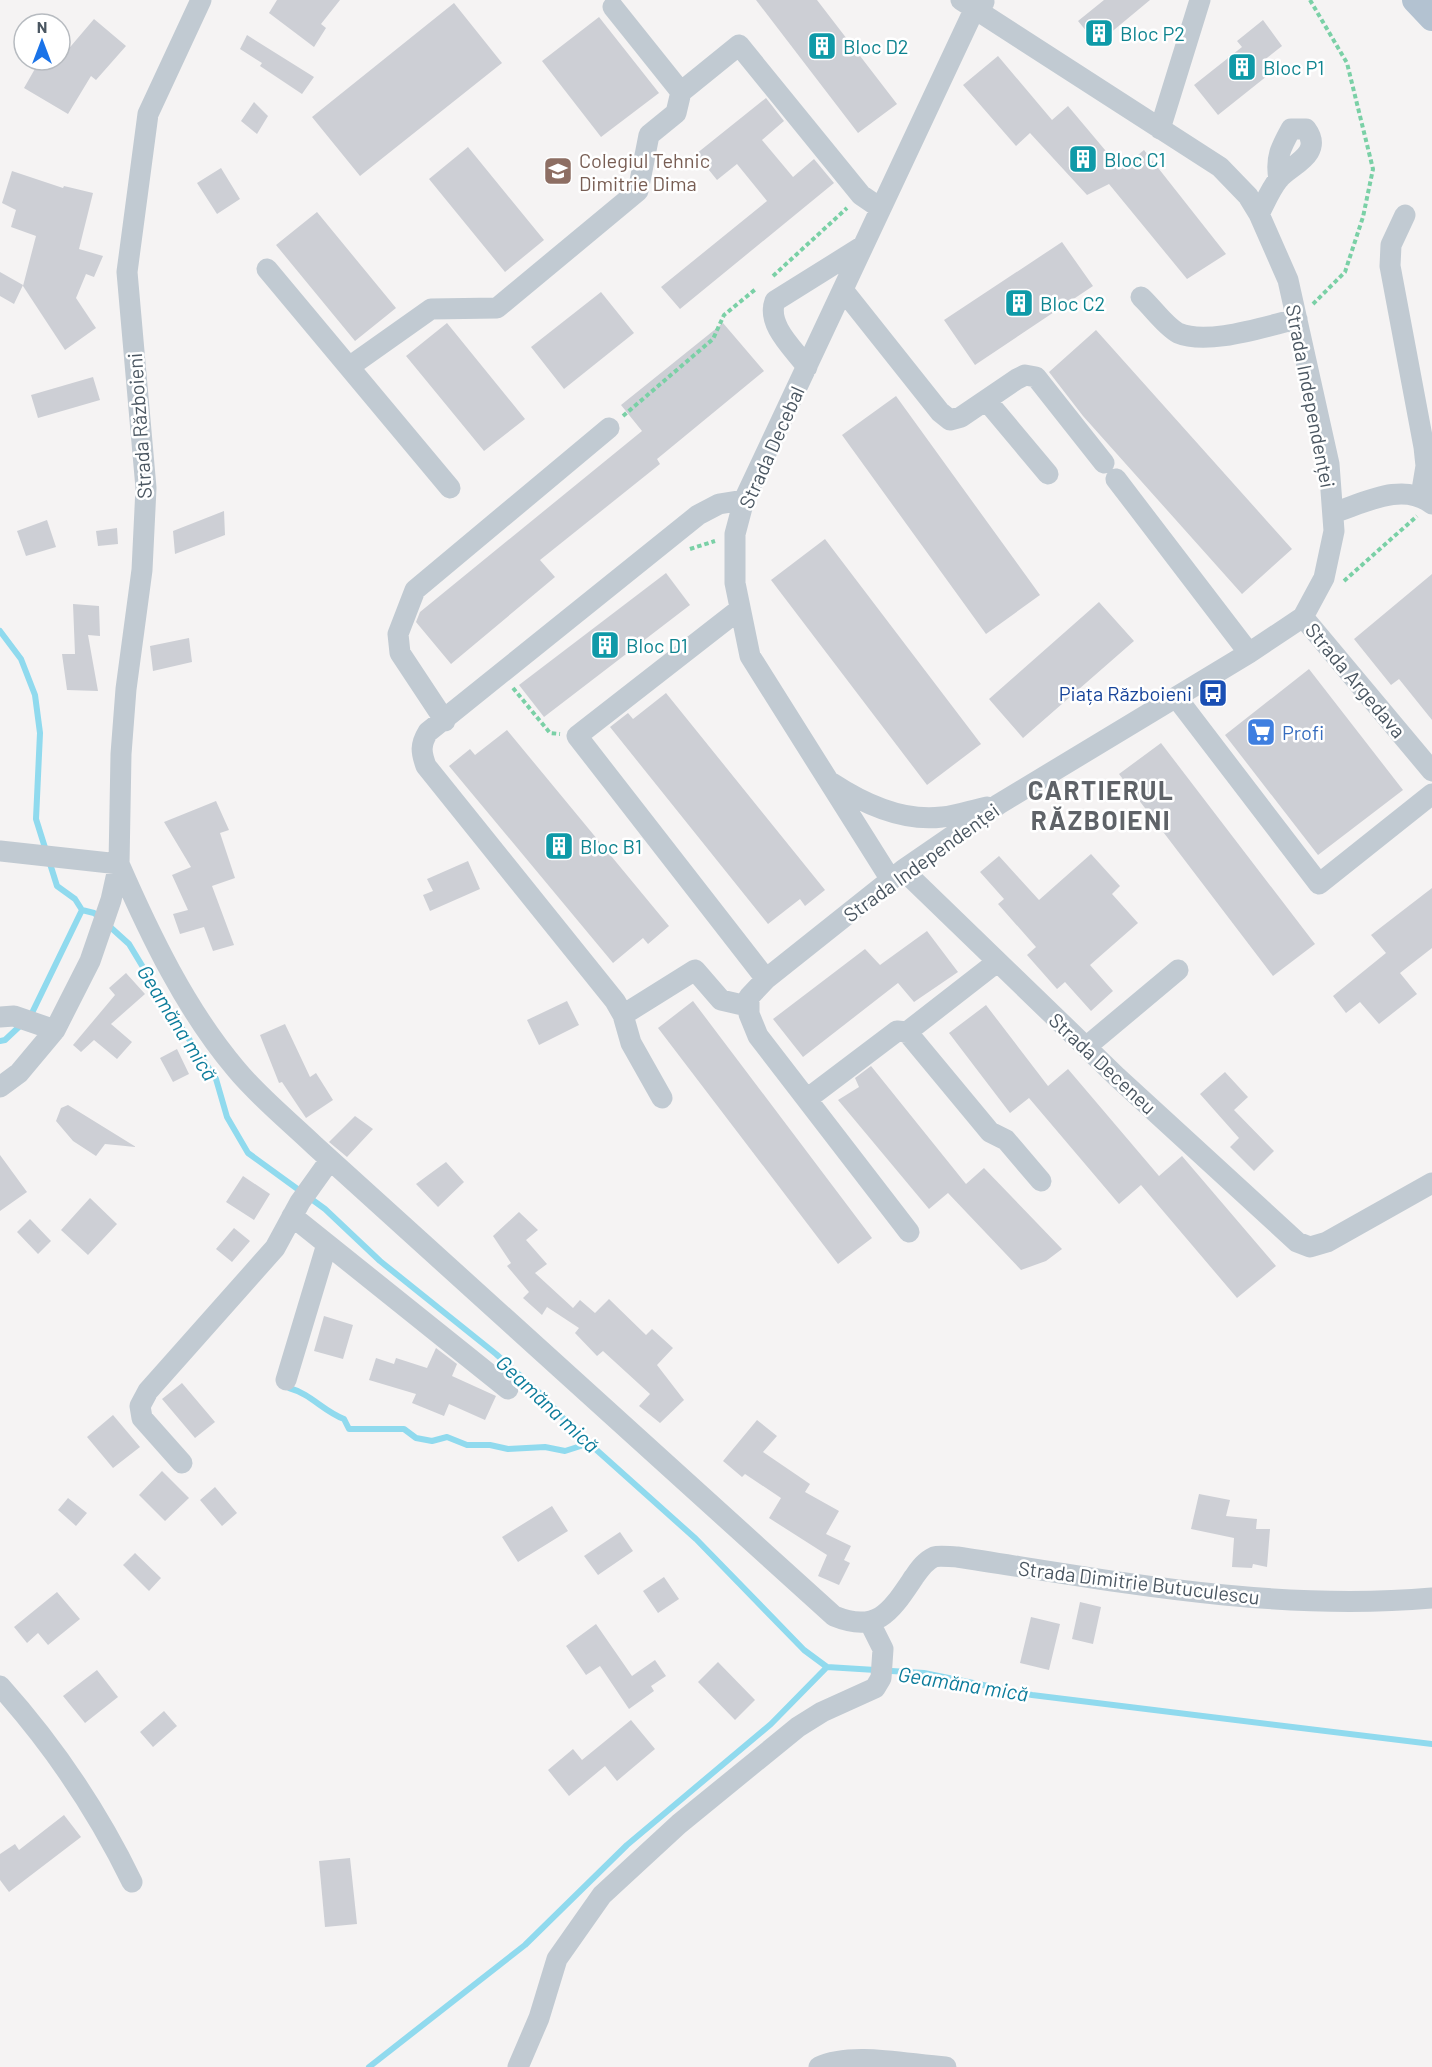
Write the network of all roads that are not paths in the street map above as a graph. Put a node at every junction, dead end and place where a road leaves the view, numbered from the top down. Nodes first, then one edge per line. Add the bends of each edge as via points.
1 (201, 0) edge
2 (1200, 0) edge
3 (1415, 0) edge
4 (974, 3) edge
5 (613, 7) dead end
6 (1432, 18) edge
7 (681, 92) junction
8 (1161, 129) junction
9 (1279, 178) dead end
10 (880, 208) junction
11 (1259, 214) junction
12 (1405, 216) dead end
13 (863, 246) junction
14 (267, 269) dead end
15 (843, 290) junction
16 (1141, 297) dead end
17 (1297, 319) junction
18 (807, 367) junction
19 (349, 368) junction
20 (987, 400) junction
21 (609, 428) road end
22 (1048, 474) dead end
23 (450, 488) dead end
24 (744, 500) junction
25 (1428, 502) edge
26 (1332, 513) junction
27 (741, 609) junction
28 (1303, 616) junction
29 (1250, 653) junction
30 (1176, 697) junction
31 (445, 721) junction
32 (1432, 771) edge
33 (825, 777) junction
34 (1432, 794) edge
35 (999, 804) junction
36 (0, 850) edge
37 (119, 864) junction
38 (897, 875) junction
39 (997, 962) junction
40 (1178, 970) dead end
41 (766, 979) junction
42 (747, 1006) junction
43 (623, 1015) junction
44 (16, 1018) edge
45 (55, 1030) junction
46 (907, 1032) junction
47 (1086, 1047) junction
48 (0, 1087) edge
49 (662, 1098) dead end
50 (807, 1099) junction
51 (324, 1168) junction
52 (1041, 1181) dead end
53 (1432, 1183) edge
54 (296, 1209) junction
55 (909, 1232) dead end
56 (327, 1244) junction
57 (286, 1380) dead end
58 (508, 1389) dead end
59 (182, 1463) dead end
60 (1432, 1598) edge
61 (870, 1623) junction
62 (0, 1686) edge
63 (132, 1882) dead end
64 (518, 2067) edge
65 (819, 2067) edge
66 (946, 2067) edge

1 - 37 street, Strada Războieni via 148,114 127,273 146,488 142,570 122,743
2 - 8 street
3 - 6 main road
4 - 8 street, Strada Independenței
4 - 10 street, Strada Decebal
5 - 7 street
7 - 10 street via 739,45 861,195
7 - 19 street via 676,112 649,135 638,191 497,308 431,309
8 - 11 street, Strada Independenței via 1220,168 1248,196
9 - 11 street
10 - 13 street, Strada Decebal
11 - 17 street, Strada Independenței via 1288,280
12 - 25 street via 1391,245 1390,266 1424,447
13 - 15 street, Strada Decebal
13 - 18 street via 775,302 773,320
14 - 19 street
15 - 18 street, Strada Decebal
15 - 20 street via 950,420
16 - 17 street via 1177,332 1197,337 1221,336
17 - 26 street, Strada Independenței via 1329,464
18 - 24 street, Strada Decebal
19 - 23 street
20 - 22 street
20 - 29 street via 1025,375 1036,378
21 - 31 street via 415,590 398,634 400,653
24 - 27 street, Strada Decebal via 735,534 735,583
24 - 31 street via 719,504 698,515
25 - 26 street via 1398,492
26 - 28 street, Strada Independenței via 1334,531 1324,578
27 - 33 street, Strada Decebal via 750,656
27 - 41 street via 577,736
28 - 29 street, Strada Independenței
28 - 32 street, Strada Argedava
29 - 30 street, Strada Independenței
30 - 34 street via 1319,884
30 - 35 street, Strada Independenței
31 - 43 street via 422,741 426,766
33 - 35 street via 850,795 885,811 913,816 941,818
33 - 38 street, Strada Decebal
35 - 38 street, Strada Independenței
36 - 37 street
37 - 45 street via 90,961
37 - 51 street via 191,1006 237,1070
38 - 39 street, Strada Deceneu
38 - 41 street, Strada Independenței
39 - 46 street
39 - 47 street, Strada Deceneu
40 - 47 street
41 - 42 street, Strada Independenței via 749,997
42 - 43 street via 721,1000 695,970
42 - 50 street via 758,1036
43 - 49 street via 631,1043
44 - 45 street
45 - 48 street via 19,1074
46 - 50 street via 897,1031
46 - 52 street via 990,1131 1006,1140
47 - 53 street, Strada Deceneu via 1297,1242 1310,1247 1327,1242
50 - 55 street
51 - 54 street
51 - 61 street via 701,1494 813,1599 834,1616 851,1623
54 - 56 street
54 - 59 street via 275,1248 148,1391 140,1406 142,1418
56 - 57 street
56 - 58 street
60 - 61 street, Strada Dimitrie Butuculescu via 1329,1602 1242,1598 1137,1586 957,1557 934,1557 922,1566 885,1614
61 - 64 street via 883,1649 881,1678 875,1688 822,1712 758,1757 602,1894 557,1959 539,2018
62 - 63 street via 99,1820
65 - 66 street via 875,2060

